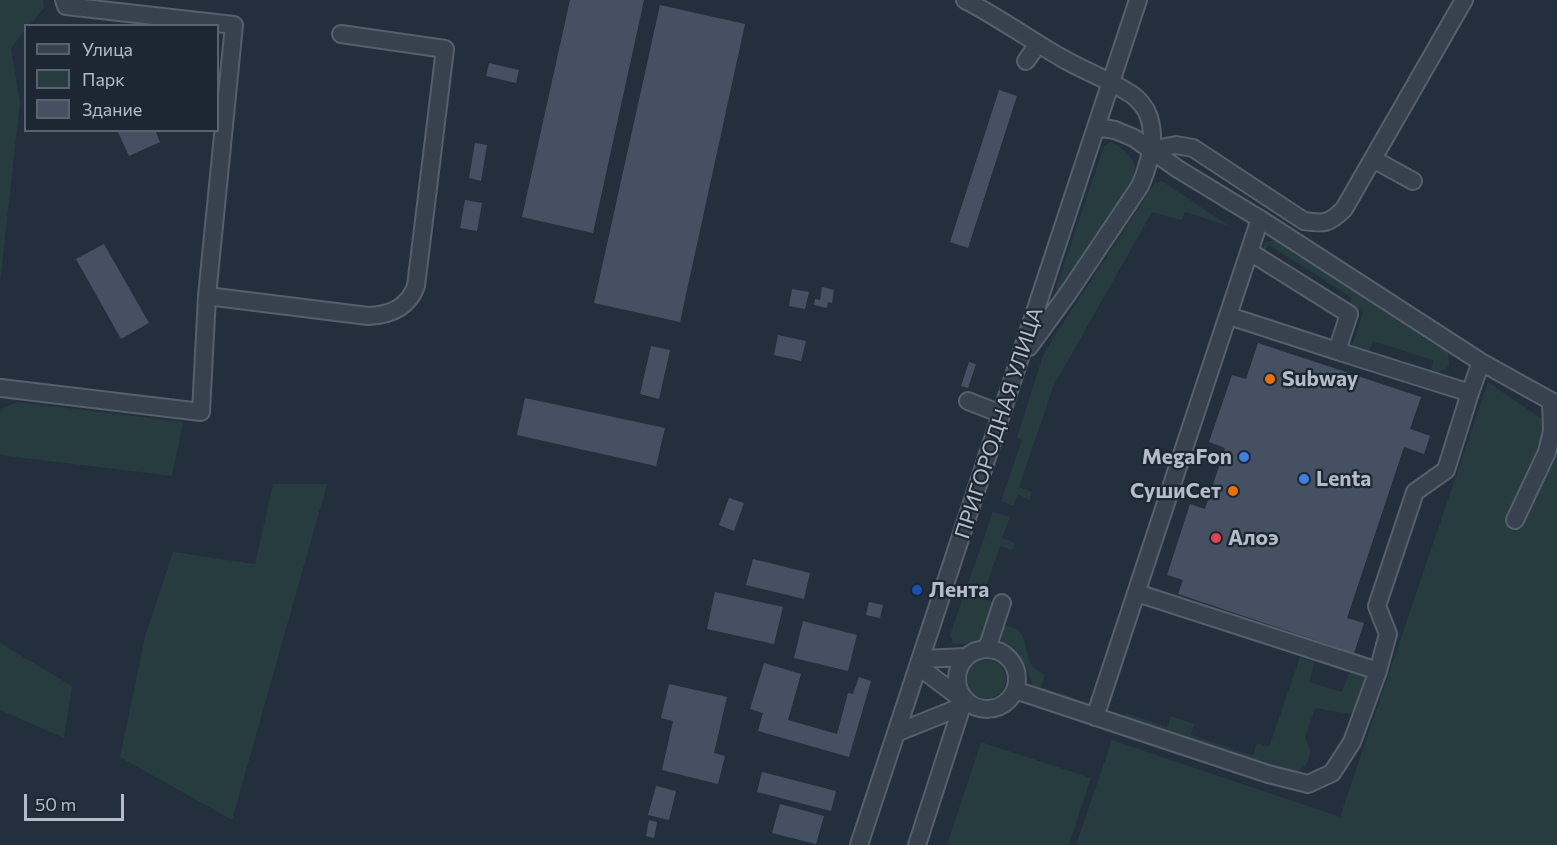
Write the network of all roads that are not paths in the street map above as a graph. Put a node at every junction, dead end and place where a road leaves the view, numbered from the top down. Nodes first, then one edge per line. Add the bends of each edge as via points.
1 (64, 0) edge
2 (965, 0) edge
3 (1138, 0) edge
4 (1464, 0) edge
5 (341, 34) dead end
6 (1038, 44) junction
7 (1026, 61) dead end
8 (1110, 82) junction
9 (1096, 127) junction
10 (1151, 150) junction
11 (1373, 159) junction
12 (1413, 181) dead end
13 (1260, 219) junction
14 (1250, 252) junction
15 (207, 296) junction
16 (1229, 316) junction
17 (1337, 351) junction
18 (1019, 359) junction
19 (1481, 362) junction
20 (1, 388) edge
21 (1470, 393) junction
22 (968, 401) dead end
23 (1001, 414) junction
24 (1515, 520) dead end
25 (1137, 593) junction
26 (1002, 603) dead end
27 (987, 649) junction
28 (965, 657) junction
29 (920, 663) junction
30 (1378, 671) junction
31 (1015, 690) junction
32 (966, 705) junction
33 (1095, 717) junction
34 (896, 734) junction
35 (859, 845) edge
36 (917, 845) edge

1 - 15 street via 66,6 234,25
2 - 6 street
3 - 8 street, ПРИГОРОДНАЯ УЛИЦА
4 - 11 street
5 - 15 street via 445,49 412,295 407,303 382,316
6 - 7 street
6 - 8 street
8 - 9 street, ПРИГОРОДНАЯ УЛИЦА
8 - 10 street via 1144,108 1152,132
9 - 10 street via 1115,130
9 - 18 street, ПРИГОРОДНАЯ УЛИЦА
10 - 11 street via 1176,145 1193,148 1304,221 1321,224 1333,220 1344,209
10 - 13 street
10 - 18 street via 1140,186
11 - 12 street
13 - 14 street
13 - 19 street
14 - 16 street
14 - 17 street via 1349,314
15 - 20 street via 201,412
16 - 17 street
16 - 25 street
17 - 21 street
18 - 23 street, ПРИГОРОДНАЯ УЛИЦА
19 - 21 street
19 - 24 street via 1551,401 1552,432 1547,452
21 - 30 street via 1446,470 1415,492 1380,596 1377,606 1388,634
22 - 23 street
23 - 29 street, ПРИГОРОДНАЯ УЛИЦА
25 - 30 street
25 - 33 street
26 - 27 street
27 - 28 street
27 - 31 street via 1010,658 1017,674
28 - 29 street
28 - 32 street via 957,671 958,689
29 - 32 street
29 - 34 street, ПРИГОРОДНАЯ УЛИЦА
30 - 33 street via 1352,742 1332,773 1308,784
31 - 32 street via 1004,705 986,710
31 - 33 street
32 - 34 street
32 - 36 street
34 - 35 street, ПРИГОРОДНАЯ УЛИЦА

